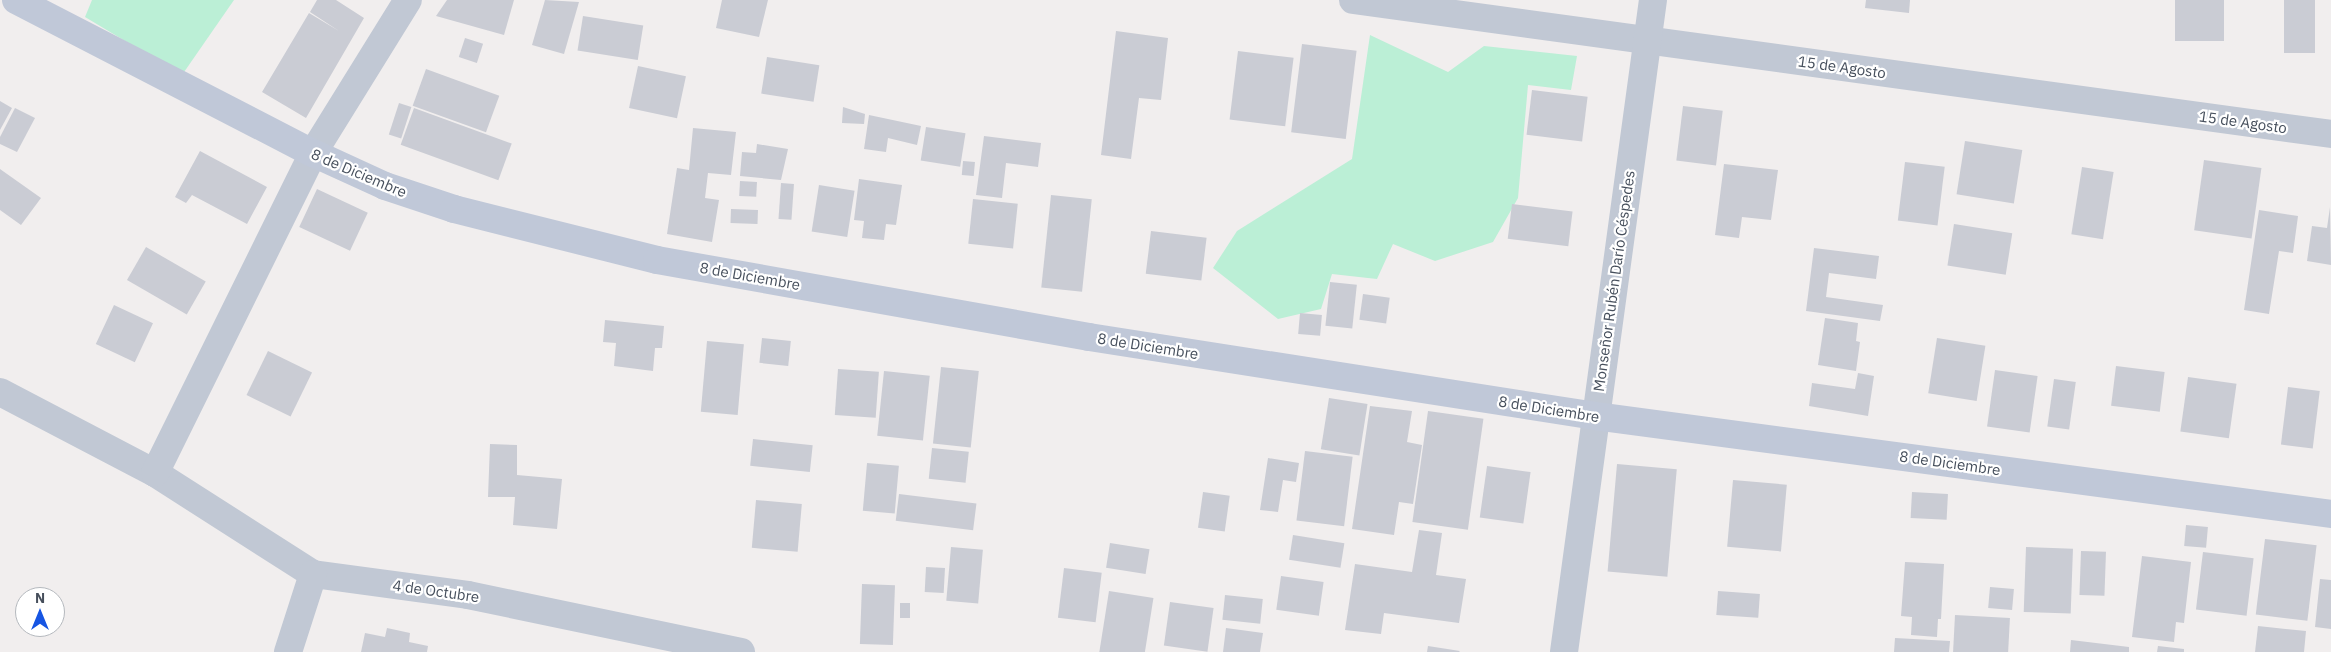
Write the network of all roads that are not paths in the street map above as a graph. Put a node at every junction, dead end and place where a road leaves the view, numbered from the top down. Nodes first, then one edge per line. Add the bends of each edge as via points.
1 (16, 0) edge
2 (408, 0) edge
3 (1353, 0) edge
4 (1653, 0) edge
5 (1647, 41) junction
6 (2331, 134) edge
7 (312, 154) junction
8 (0, 392) edge
9 (1595, 416) junction
10 (155, 472) junction
11 (2331, 514) edge
12 (313, 574) junction
13 (288, 652) edge
14 (741, 652) edge
15 (1564, 652) edge

1 - 7 street, 8 de Diciembre
2 - 7 street
3 - 5 street, 15 de Agosto
4 - 5 street, Monseñor Rubén Darío Céspedes
5 - 6 street, 15 de Agosto
5 - 9 street, Monseñor Rubén Darío Céspedes
7 - 9 street, 8 de Diciembre via 385,186 454,209 657,260 1089,337
7 - 10 street
8 - 10 street, 4 de Octubre
9 - 11 street, 8 de Diciembre
9 - 15 street, Monseñor Rubén Darío Céspedes
10 - 12 street, 4 de Octubre
12 - 13 street
12 - 14 street, 4 de Octubre via 468,594

